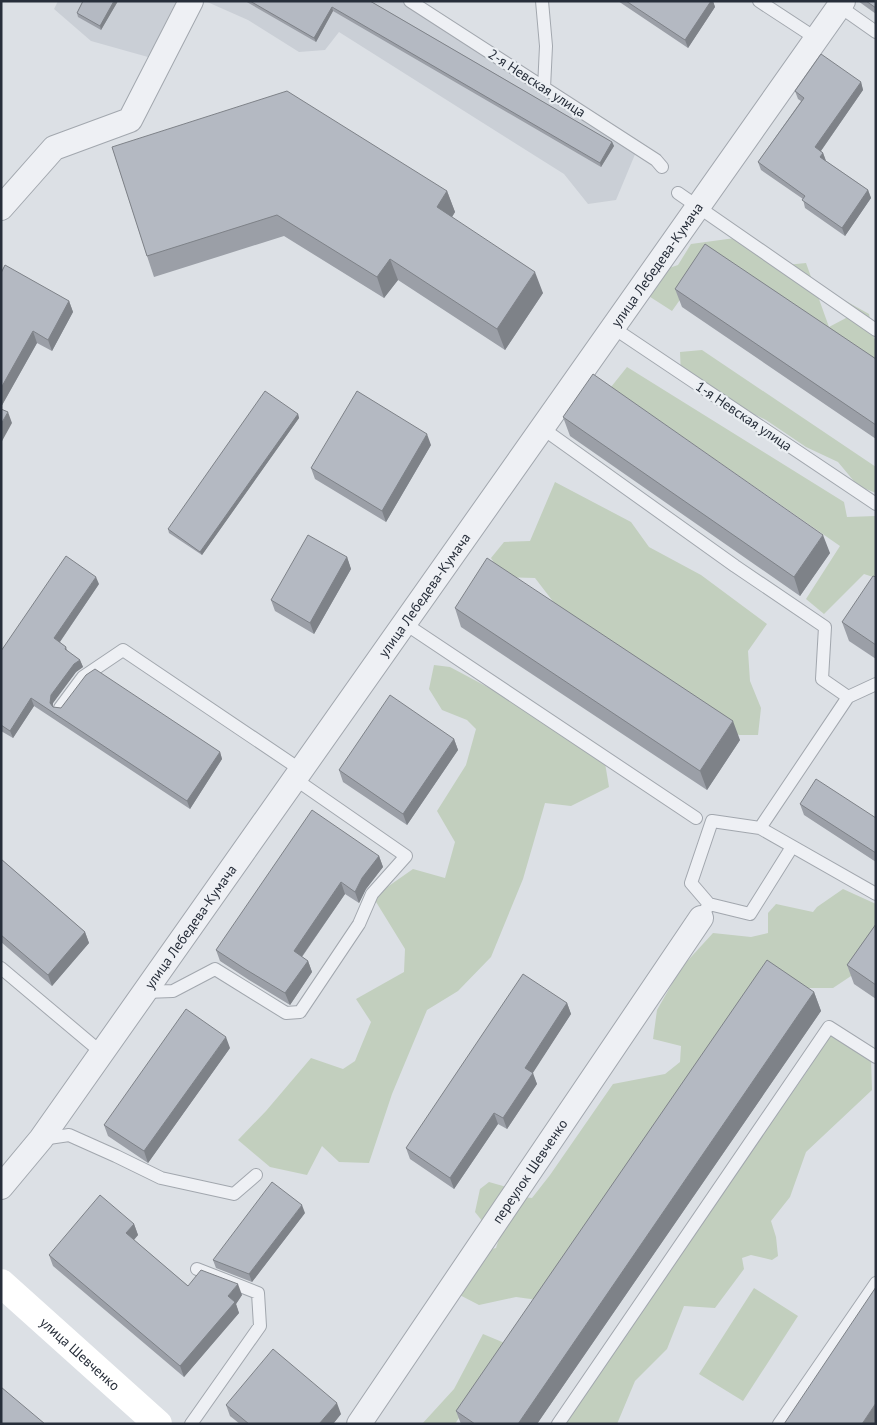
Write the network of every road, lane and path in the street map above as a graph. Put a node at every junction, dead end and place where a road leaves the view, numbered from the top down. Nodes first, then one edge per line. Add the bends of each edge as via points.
1 (191, 1) edge
2 (410, 1) edge
3 (542, 1) edge
4 (759, 1) edge
5 (841, 4) edge
6 (876, 32) edge
7 (817, 39) junction
8 (544, 88) junction
9 (662, 167) dead end
10 (678, 193) dead end
11 (698, 206) junction
12 (1, 208) edge
13 (612, 328) junction
14 (876, 330) edge
15 (542, 428) junction
16 (876, 504) edge
17 (404, 624) junction
18 (876, 684) edge
19 (848, 697) junction
20 (60, 708) edge
21 (298, 774) junction
22 (696, 818) dead end
23 (760, 828) junction
24 (792, 847) junction
25 (876, 894) edge
26 (705, 911) junction
27 (1, 968) edge
28 (144, 992) junction
29 (102, 1053) junction
30 (876, 1057) edge
31 (41, 1140) junction
32 (256, 1175) dead end
33 (1, 1187) edge
34 (197, 1269) dead end
35 (1, 1283) edge
36 (876, 1283) edge
37 (158, 1424) edge
38 (191, 1424) edge
39 (360, 1424) edge
40 (558, 1424) edge
41 (779, 1424) edge

1 - 12 street via 130,120 54,148
2 - 8 lane, 2-я Невская улица
3 - 8 lane via 546,46
4 - 7 lane
5 - 6 lane
5 - 7 street, улица Лебедева-Кумача
7 - 11 street, улица Лебедева-Кумача
8 - 9 lane, 2-я Невская улица
10 - 11 lane
11 - 13 street, улица Лебедева-Кумача
11 - 14 lane
13 - 15 street, улица Лебедева-Кумача
13 - 16 lane, 1-я Невская улица
15 - 17 street, улица Лебедева-Кумача
15 - 19 lane via 825,627 822,679
17 - 21 street, улица Лебедева-Кумача
17 - 22 lane
18 - 19 lane
19 - 23 lane
20 - 21 lane via 83,677 123,650
21 - 28 street, улица Лебедева-Кумача
21 - 28 lane via 406,856 372,894 359,924 300,1012 286,1013 215,969 173,991
23 - 24 lane
23 - 26 lane via 712,821 691,883
24 - 25 lane
24 - 26 lane via 750,914
26 - 39 street, переулок Шевченко
27 - 29 lane
28 - 29 street, улица Лебедева-Кумача
29 - 31 street, улица Лебедева-Кумача
30 - 40 lane via 829,1027
31 - 32 lane via 70,1135 161,1178 234,1194
31 - 33 street, улица Лебедева-Кумача
34 - 38 lane via 258,1293 260,1326
35 - 37 street, улица Шевченко
36 - 41 lane

